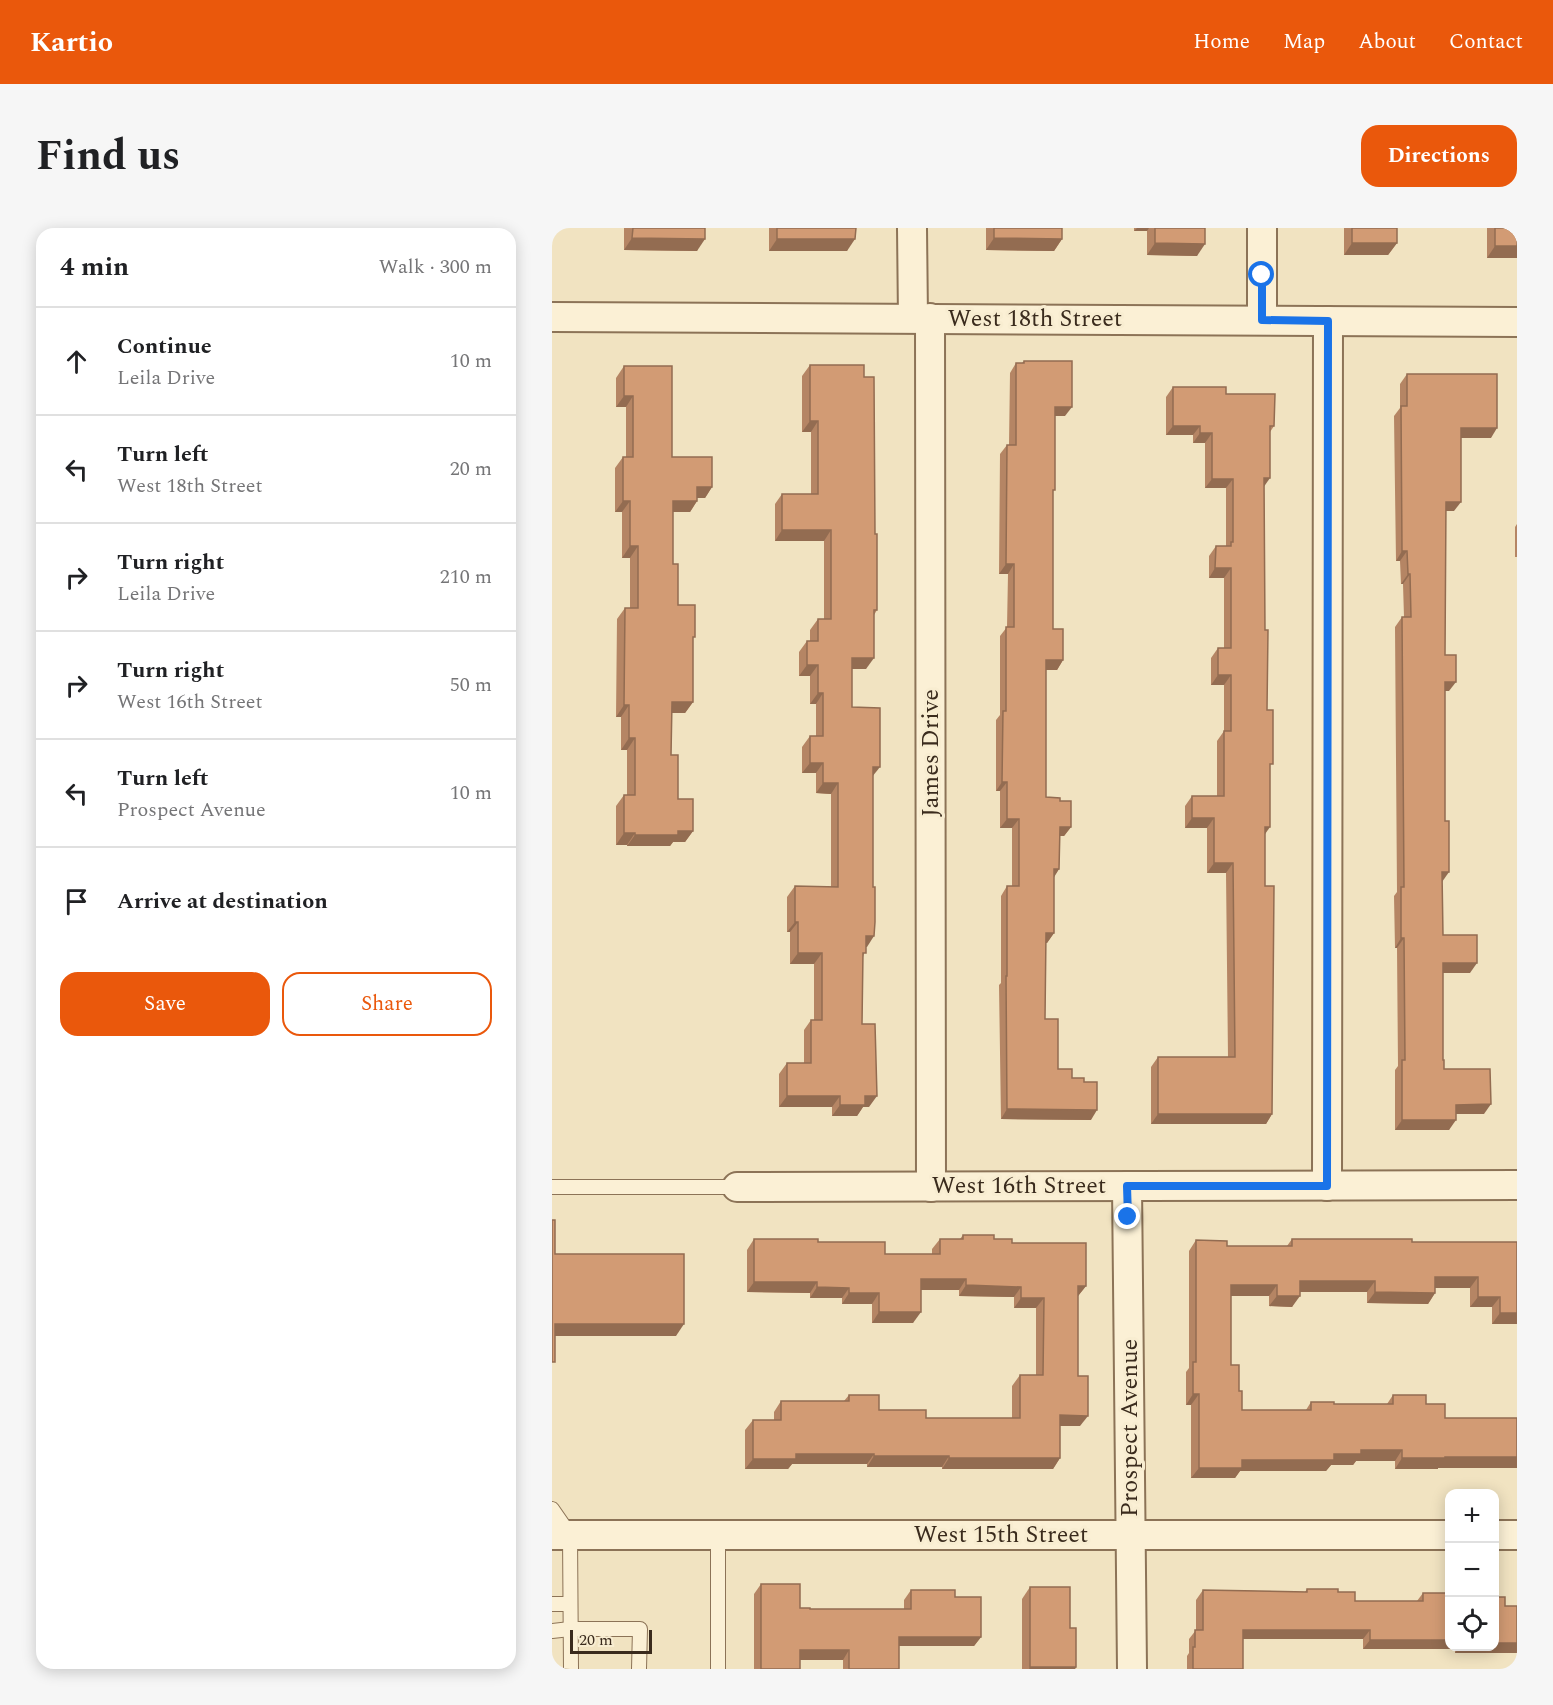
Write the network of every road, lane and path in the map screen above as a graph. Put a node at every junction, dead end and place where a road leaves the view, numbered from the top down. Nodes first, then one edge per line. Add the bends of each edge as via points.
1 (912, 228) edge
2 (1262, 228) edge
3 (552, 316) edge
4 (921, 318) junction
5 (1262, 320) junction
6 (1328, 321) junction
7 (1517, 322) edge
8 (1517, 1185) edge
9 (1127, 1186) junction
10 (1327, 1186) junction
11 (552, 1187) edge
12 (737, 1187) joint
13 (931, 1187) junction
14 (552, 1509) edge
15 (561, 1535) edge
16 (718, 1535) junction
17 (1131, 1535) junction
18 (1445, 1535) edge
19 (1499, 1535) edge
20 (1517, 1535) edge
21 (552, 1604) edge
22 (570, 1604) junction
23 (570, 1629) junction
24 (552, 1631) edge
25 (571, 1669) edge
26 (639, 1669) edge
27 (718, 1669) edge
28 (1132, 1669) edge

1 - 4 street, James Drive
2 - 5 street
3 - 4 street, West 18th Street
4 - 5 street, West 18th Street
4 - 13 street, James Drive
5 - 6 street, West 18th Street
6 - 7 street, West 18th Street
6 - 10 street
8 - 10 street, West 16th Street
9 - 10 street, West 16th Street
9 - 13 street, West 16th Street
9 - 17 street, Prospect Avenue
11 - 12 lane
12 - 13 street, West 16th Street
14 - 15 lane
15 - 16 street, West 15th Street
15 - 22 lane
16 - 17 street, West 15th Street
16 - 27 lane
17 - 18 street, West 15th Street
17 - 28 street, Prospect Avenue
19 - 20 street
21 - 22 lane
22 - 23 lane
23 - 24 lane
23 - 25 lane
23 - 26 lane via 639,1629

